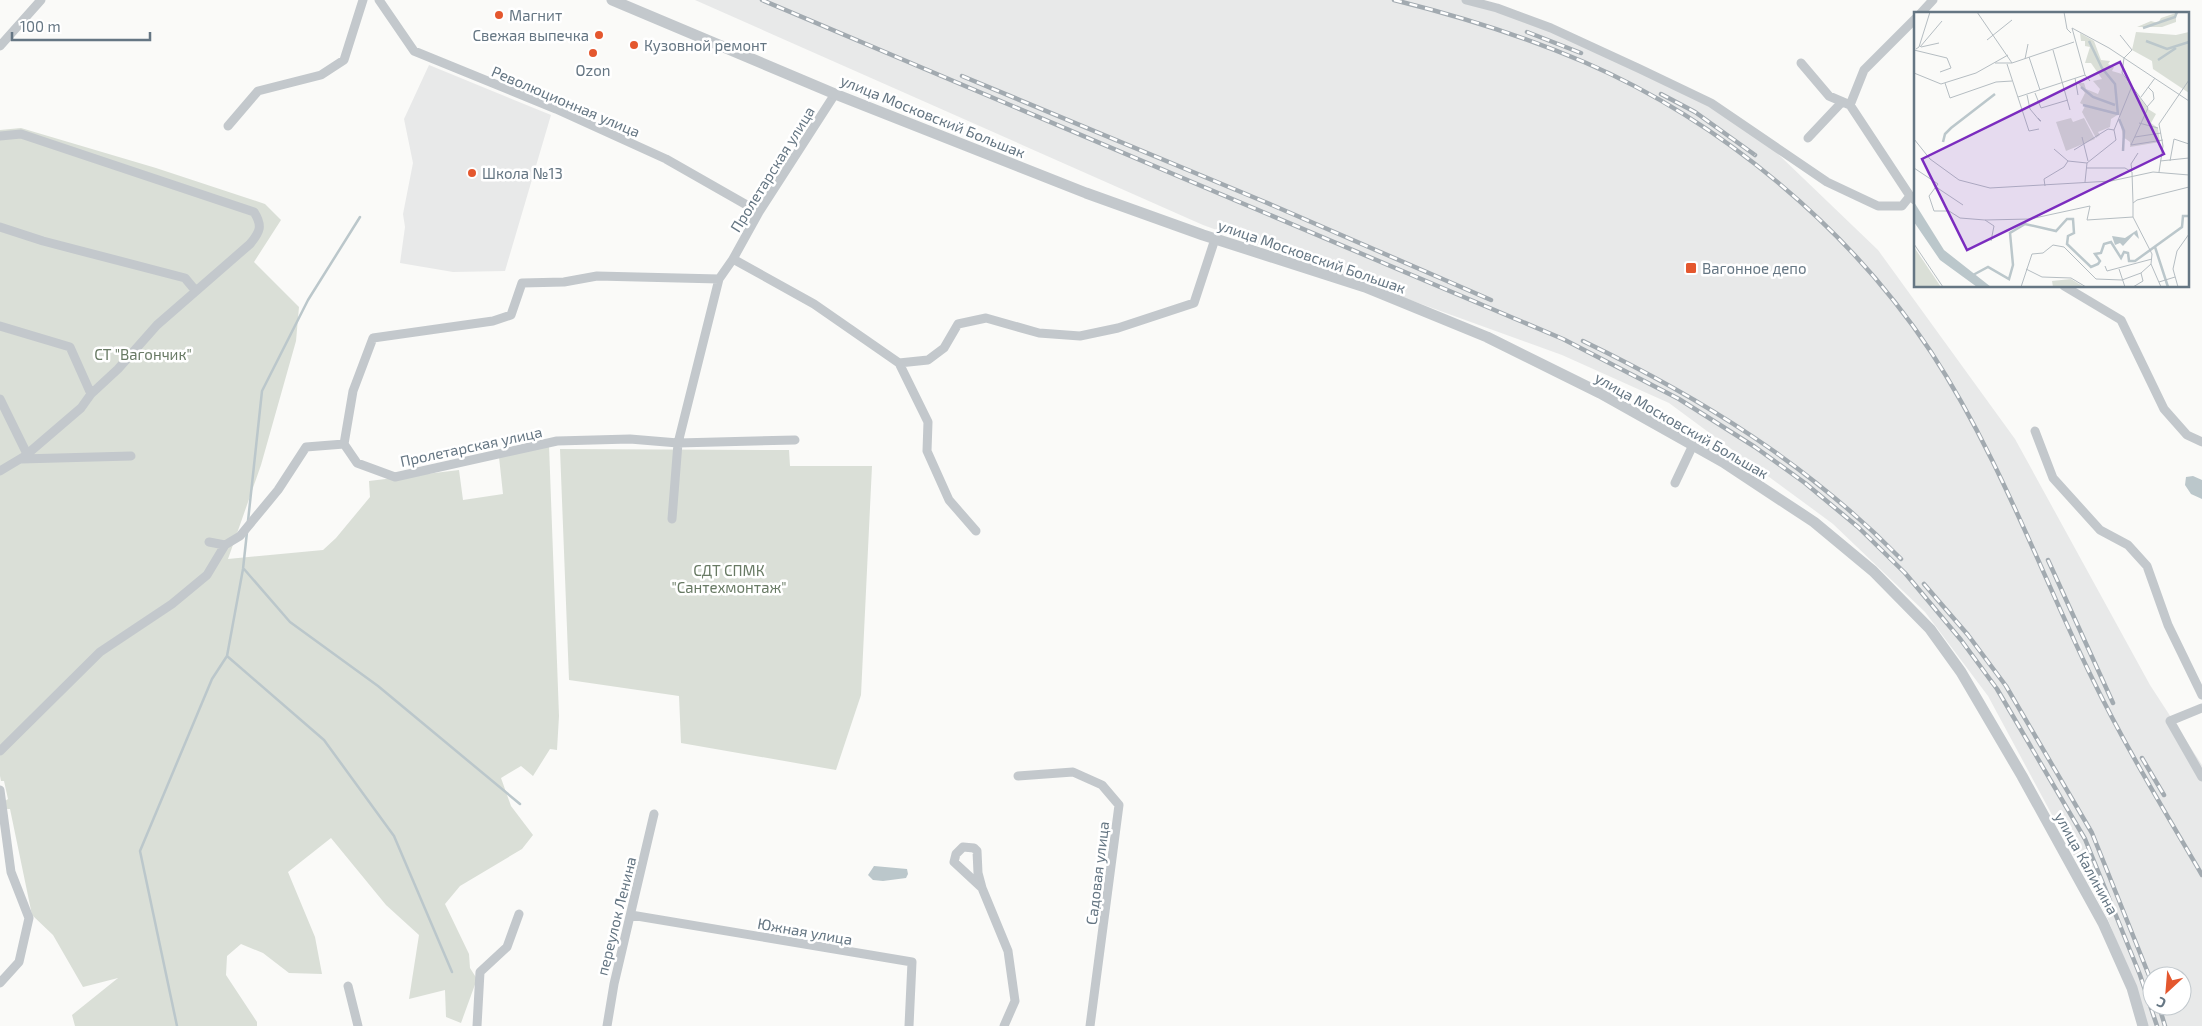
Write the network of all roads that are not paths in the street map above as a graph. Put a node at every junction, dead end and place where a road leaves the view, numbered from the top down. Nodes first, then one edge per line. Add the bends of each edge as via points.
1 (41, 0) edge
2 (363, 0) edge
3 (378, 0) edge
4 (612, 0) edge
5 (1466, 0) edge
6 (1933, 0) edge
7 (1922, 12) edge
8 (1914, 20) edge
9 (0, 46) edge
10 (1801, 63) dead end
11 (835, 94) junction
12 (1846, 103) junction
13 (228, 126) dead end
14 (0, 136) edge
15 (1808, 138) dead end
16 (1913, 199) edge
17 (759, 212) junction
18 (0, 227) edge
19 (1215, 239) junction
20 (733, 259) junction
21 (719, 279) junction
22 (2067, 288) edge
23 (195, 290) junction
24 (0, 326) edge
25 (899, 364) junction
26 (91, 394) junction
27 (0, 399) edge
28 (2035, 431) dead end
29 (795, 440) dead end
30 (2202, 442) edge
31 (678, 443) junction
32 (344, 444) junction
33 (1693, 445) junction
34 (24, 456) junction
35 (131, 456) dead end
36 (0, 471) edge
37 (1675, 483) dead end
38 (672, 519) dead end
39 (976, 531) dead end
40 (208, 542) dead end
41 (225, 545) junction
42 (2202, 695) edge
43 (2202, 708) edge
44 (1989, 722) joint
45 (0, 751) edge
46 (1018, 776) dead end
47 (2202, 777) edge
48 (0, 790) edge
49 (654, 814) dead end
50 (982, 888) dead end
51 (520, 914) dead end
52 (631, 915) junction
53 (0, 984) edge
54 (348, 986) dead end
55 (358, 1026) edge
56 (477, 1026) edge
57 (607, 1026) edge
58 (909, 1026) edge
59 (1004, 1026) edge
60 (1090, 1026) edge
61 (2142, 1026) edge

1 - 9 street
2 - 13 street via 344,60 321,75 258,91
3 - 17 street, Революционная улица via 414,51 556,109 666,160
4 - 11 street, улица Московский Большак
5 - 16 street via 1551,28 1711,103 1827,182 1878,206 1902,206
6 - 7 street
8 - 12 street via 1864,70
10 - 12 street via 1829,96
11 - 17 street, Пролетарская улица
11 - 19 street, улица Московский Большак via 1086,193
12 - 15 street
12 - 16 street
14 - 23 street via 21,134 254,212 260,222 260,232 209,281
17 - 20 street, Пролетарская улица
18 - 23 street via 185,278
19 - 25 street via 1194,303 1118,328 1080,336 1039,333 986,318 958,324 944,348 928,360
19 - 33 street, улица Московский Большак via 1365,287 1487,337 1600,393
20 - 21 street, Пролетарская улица
20 - 25 street via 814,304
21 - 31 street, Пролетарская улица
21 - 32 street via 597,276 564,282 522,283 511,315 493,321 372,338 353,391
22 - 30 street via 2121,320 2164,409 2187,436
23 - 26 street
24 - 26 street via 70,347
25 - 39 street via 928,422 927,451 949,500
26 - 34 street via 81,408
27 - 34 street
28 - 42 street via 2053,478 2100,530 2128,545 2147,566 2168,625
29 - 31 street, Пролетарская улица
31 - 32 street, Пролетарская улица via 630,439 558,442 396,477 357,463
31 - 38 street
32 - 41 street via 306,447 278,490 240,536
33 - 37 street
33 - 44 street, улица Московский Большак via 1814,522 1873,571 1930,629 1961,672
34 - 35 street
34 - 36 street
40 - 41 street
41 - 45 street via 207,575 172,604 100,652
43 - 47 street via 2170,722
44 - 61 street, улица Калинина via 2103,923 2132,988
46 - 60 street, Садовая улица via 1073,772 1102,785 1119,805
48 - 53 street via 11,872 29,918 19,962
49 - 52 street, переулок Ленина
50 - 59 street via 1008,951 1015,1001
51 - 56 street via 507,947 480,972
52 - 57 street, переулок Ленина
52 - 58 street, Южная улица via 912,962
54 - 55 street

